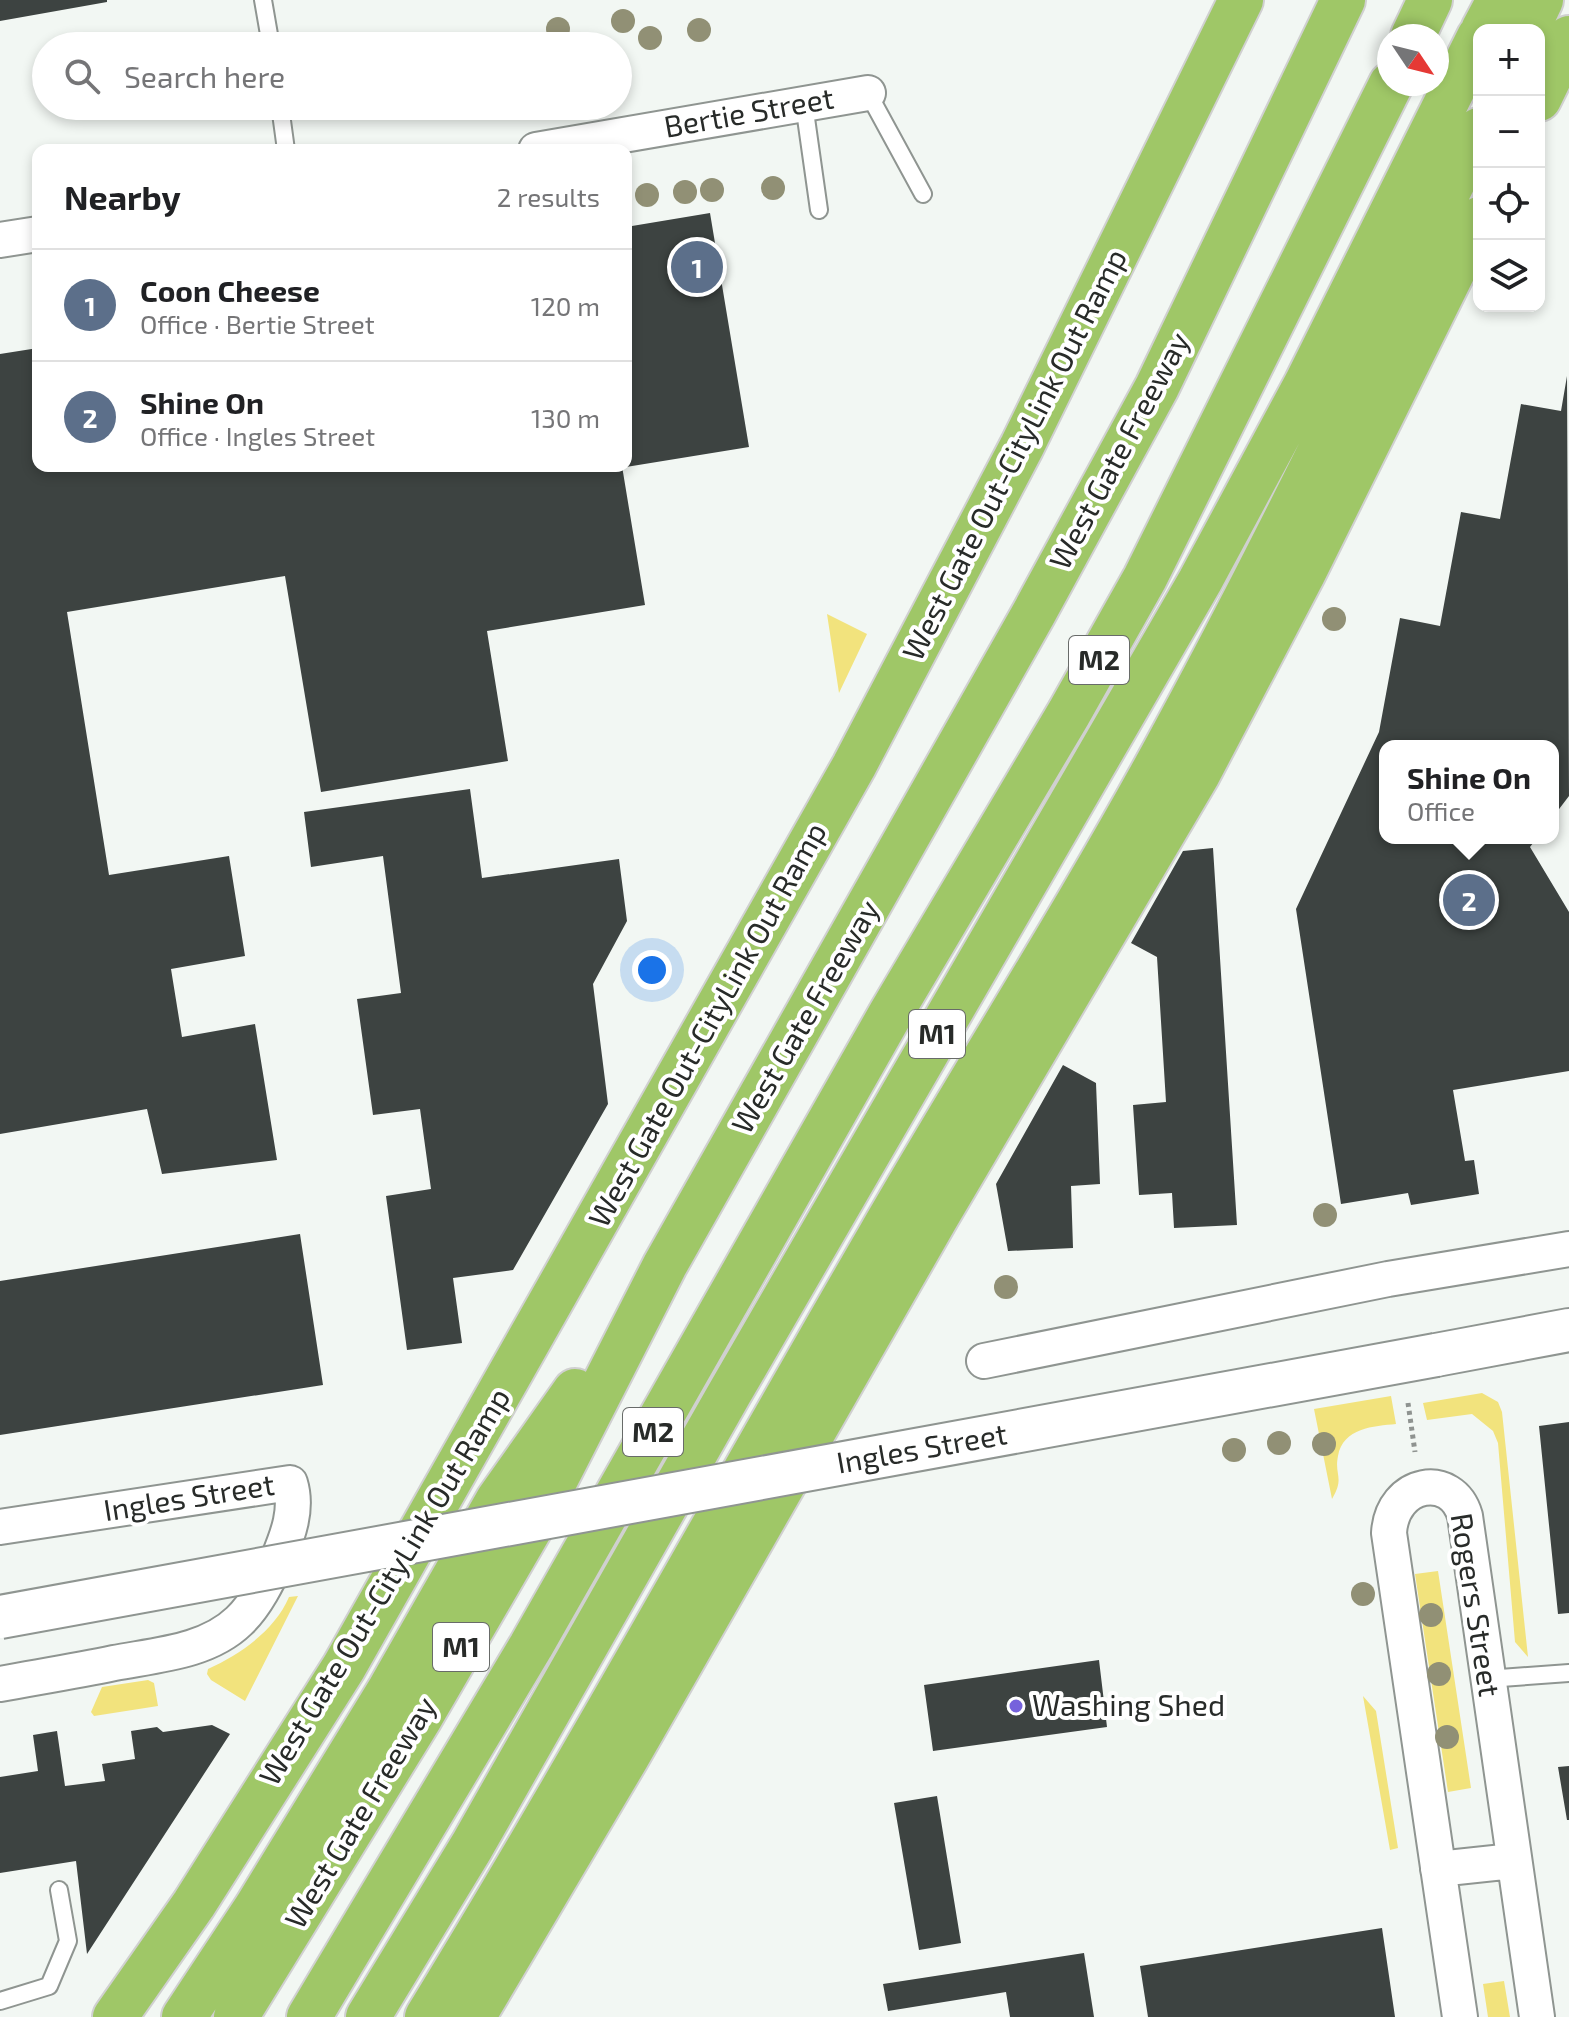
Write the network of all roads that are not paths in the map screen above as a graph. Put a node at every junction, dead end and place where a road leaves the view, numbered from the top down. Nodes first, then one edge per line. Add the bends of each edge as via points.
1 (263, 0) edge
2 (1241, 0) edge
3 (1343, 0) edge
4 (1430, 0) edge
5 (1499, 0) edge
6 (1541, 0) edge
7 (1419, 24) edge
8 (1486, 24) edge
9 (1530, 24) edge
10 (269, 32) edge
11 (1569, 38) edge
12 (1473, 49) edge
13 (868, 93) joint
14 (1385, 96) edge
15 (1540, 96) edge
16 (804, 104) junction
17 (282, 120) edge
18 (1473, 142) edge
19 (285, 144) edge
20 (571, 144) edge
21 (923, 194) dead end
22 (819, 210) dead end
23 (1473, 231) edge
24 (32, 235) edge
25 (0, 240) edge
26 (1569, 1249) edge
27 (665, 1265) junction
28 (1569, 1330) edge
29 (984, 1361) dead end
30 (0, 1527) edge
31 (0, 1617) edge
32 (1569, 1673) edge
33 (1487, 1679) junction
34 (0, 1684) edge
35 (1513, 1861) junction
36 (1438, 1869) junction
37 (59, 1890) dead end
38 (0, 2001) edge
39 (115, 2017) edge
40 (184, 2017) edge
41 (236, 2017) edge
42 (309, 2017) edge
43 (368, 2017) edge
44 (427, 2017) edge
45 (473, 2017) edge
46 (1460, 2017) edge
47 (1537, 2017) edge

1 - 10 lane
2 - 39 highway, West Gate Out-CityLink Out Ramp via 1022,446 854,766 344,1667 194,1904
3 - 27 highway, West Gate Freeway / M1 via 1157,387
4 - 7 highway
5 - 8 highway
6 - 9 highway
11 - 15 highway
12 - 43 highway, M1 via 1306,384 1186,606 472,1846
13 - 16 street, Bertie Street
13 - 21 lane
14 - 42 highway, M2 via 1145,578 531,1646
16 - 20 street, Bertie Street
16 - 22 lane
17 - 19 lane
18 - 44 highway via 1237,614 1107,855 880,1234 578,1765
23 - 45 highway via 1198,774
24 - 25 street
26 - 29 street via 1388,1279
27 - 40 highway via 498,1500 358,1741
27 - 41 highway, West Gate Freeway / M1 via 535,1520
28 - 31 street, Ingles Street, bridge
30 - 34 street, Ingles Street via 290,1483 293,1492 289,1528 273,1570 228,1631 183,1650
32 - 33 lane
33 - 35 street, Rogers Street
33 - 36 street, Rogers Street via 1463,1508 1442,1490 1414,1491 1394,1509 1389,1533
35 - 36 street
35 - 47 street, Rogers Street
36 - 46 street, Rogers Street
37 - 38 lane via 68,1941 49,1986

